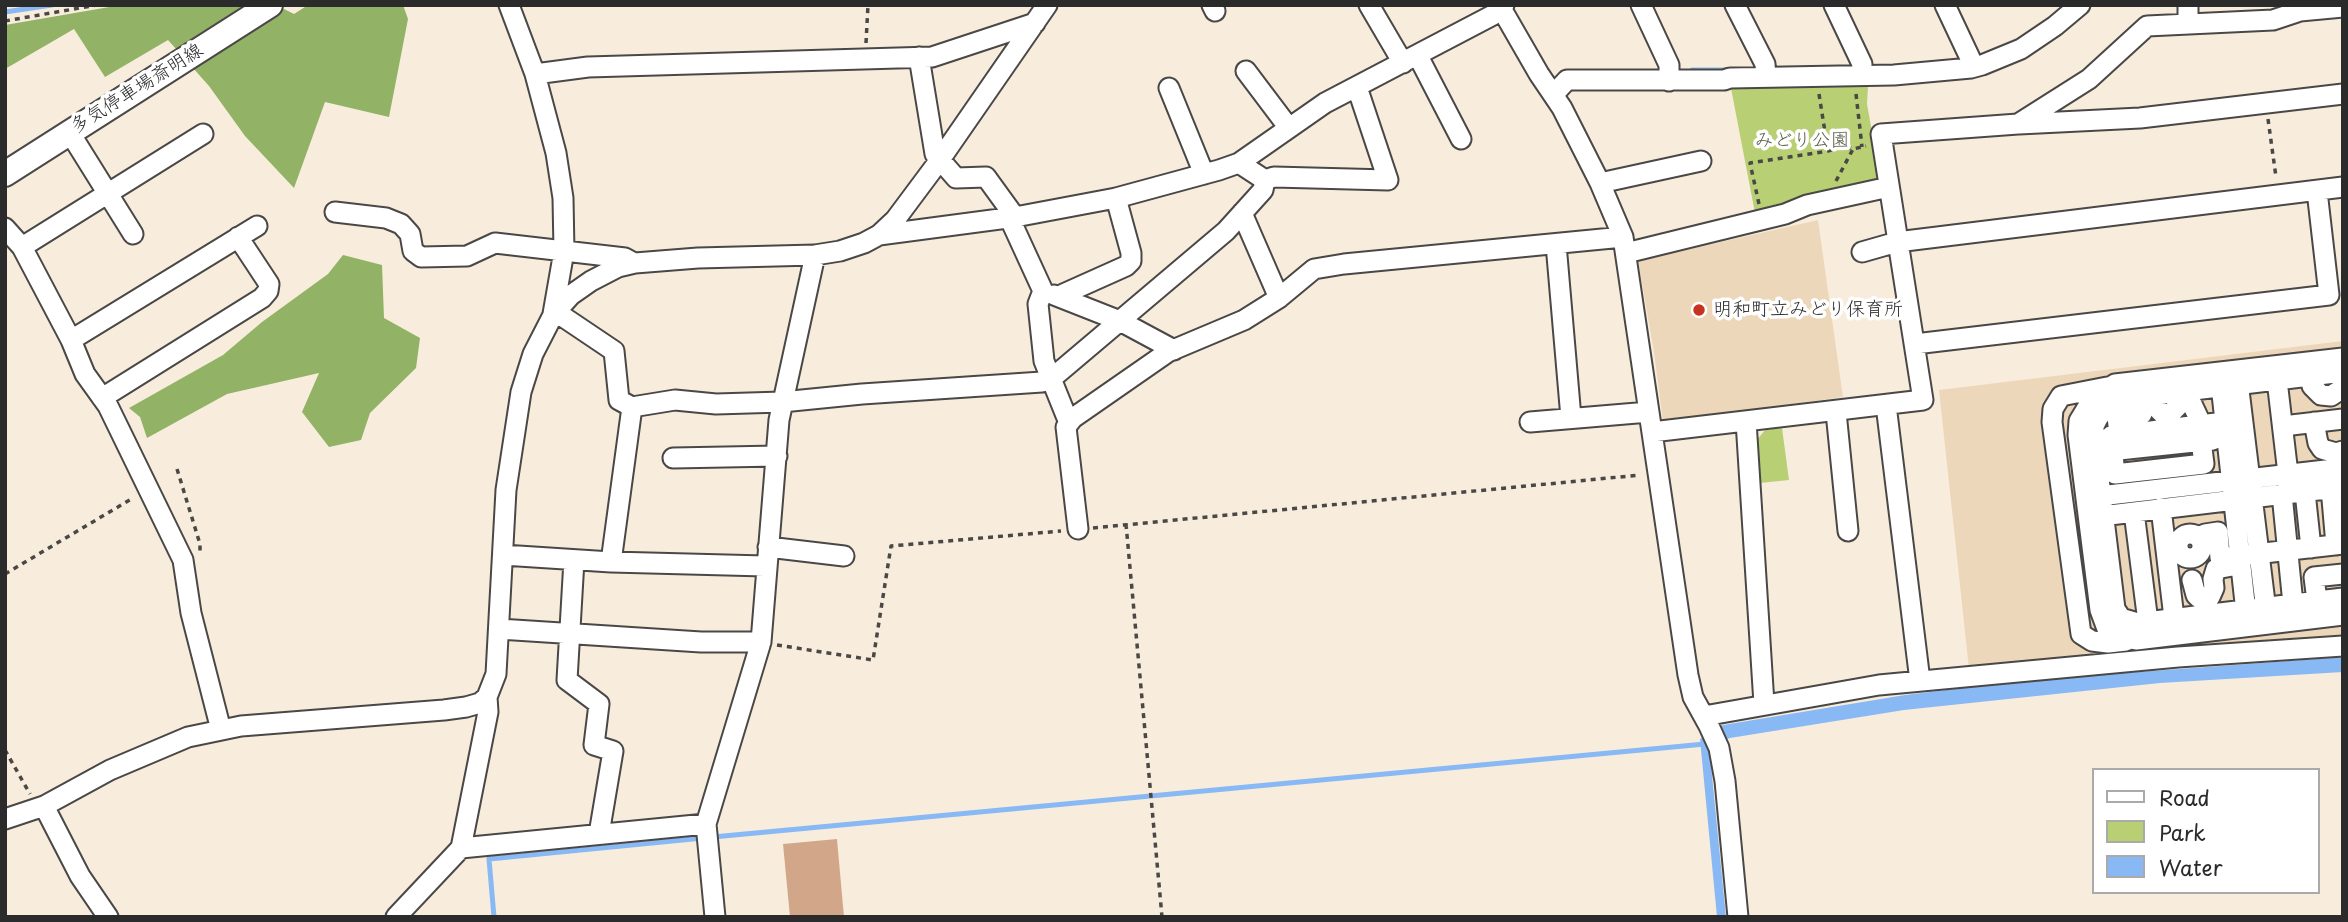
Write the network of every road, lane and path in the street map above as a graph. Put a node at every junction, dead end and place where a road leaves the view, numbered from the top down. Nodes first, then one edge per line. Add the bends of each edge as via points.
1 (97, 5) edge
2 (270, 5) edge
3 (509, 5) edge
4 (868, 5) edge
5 (1047, 5) edge
6 (1370, 5) edge
7 (1641, 5) edge
8 (1735, 5) edge
9 (1834, 5) edge
10 (1945, 5) edge
11 (1502, 7) edge
12 (2343, 7) edge
13 (2300, 8) edge
14 (2065, 9) edge
15 (2188, 14) edge
16 (5, 21) edge
17 (1035, 23) junction
18 (919, 57) junction
19 (865, 59) junction
20 (1410, 60) junction
21 (1970, 63) junction
22 (1246, 71) dead end
23 (1765, 71) junction
24 (1669, 73) junction
25 (535, 74) junction
26 (1858, 76) junction
27 (1357, 86) junction
28 (1169, 88) dead end
29 (1829, 90) dead end
30 (1554, 94) junction
31 (2343, 94) edge
32 (2265, 103) junction
33 (2018, 124) junction
34 (1289, 128) junction
35 (70, 132) junction
36 (203, 134) dead end
37 (1461, 139) dead end
38 (1872, 146) junction
39 (1828, 151) junction
40 (940, 160) junction
41 (1701, 160) dead end
42 (1239, 163) junction
43 (5, 174) edge
44 (1204, 174) junction
45 (1265, 180) junction
46 (1600, 183) junction
47 (1889, 187) junction
48 (2343, 187) edge
49 (2317, 191) junction
50 (107, 193) junction
51 (2279, 195) junction
52 (1116, 198) junction
53 (1770, 201) dead end
54 (335, 212) dead end
55 (1242, 213) junction
56 (1012, 217) junction
57 (257, 226) dead end
58 (5, 228) edge
59 (133, 234) dead end
60 (879, 234) junction
61 (238, 237) junction
62 (1897, 242) junction
63 (1556, 244) junction
64 (1624, 245) junction
65 (22, 247) junction
66 (564, 251) junction
67 (1862, 252) dead end
68 (815, 254) junction
69 (635, 263) junction
70 (1051, 294) junction
71 (1279, 298) junction
72 (555, 313) junction
73 (1120, 321) junction
74 (71, 340) junction
75 (1915, 344) junction
76 (1174, 350) junction
77 (2343, 358) edge
78 (2343, 372) edge
79 (2311, 376) junction
80 (2229, 378) junction
81 (1051, 379) junction
82 (2277, 380) junction
83 (2111, 386) junction
84 (2343, 388) edge
85 (2147, 395) junction
86 (102, 398) junction
87 (782, 402) junction
88 (1886, 405) junction
89 (632, 407) junction
90 (1836, 412) junction
91 (1571, 418) junction
92 (2343, 419) edge
93 (1746, 421) junction
94 (1530, 422) dead end
95 (1651, 422) junction
96 (2314, 422) junction
97 (1069, 423) junction
98 (2283, 426) junction
99 (2226, 430) junction
100 (2200, 434) junction
101 (2109, 446) junction
102 (2343, 451) edge
103 (777, 456) junction
104 (673, 458) dead end
105 (2343, 468) edge
106 (1658, 473) junction
107 (2288, 474) junction
108 (2337, 488) edge
109 (2242, 489) junction
110 (2305, 492) junction
111 (151, 494) junction
112 (2282, 494) junction
113 (2095, 506) junction
114 (2185, 506) junction
115 (2161, 509) junction
116 (2134, 512) junction
117 (1126, 524) junction
118 (1078, 529) junction
119 (1848, 531) dead end
120 (2197, 534) junction
121 (2340, 545) edge
122 (2311, 548) junction
123 (2288, 551) junction
124 (503, 555) junction
125 (844, 556) dead end
126 (766, 557) junction
127 (2247, 558) junction
128 (574, 560) junction
129 (611, 562) junction
130 (2343, 568) edge
131 (5, 574) edge
132 (2343, 574) edge
133 (2343, 598) edge
134 (2316, 601) junction
135 (2293, 604) junction
136 (2343, 615) edge
137 (2257, 617) junction
138 (2174, 618) junction
139 (2148, 622) junction
140 (499, 629) junction
141 (571, 633) junction
142 (2136, 640) junction
143 (761, 642) junction
144 (2343, 646) edge
145 (1920, 681) junction
146 (487, 697) junction
147 (1764, 704) junction
148 (1707, 721) junction
149 (221, 730) junction
150 (5, 750) edge
151 (41, 807) junction
152 (5, 818) edge
153 (706, 825) junction
154 (598, 834) junction
155 (461, 848) junction
156 (108, 917) edge
157 (396, 917) edge
158 (715, 917) edge
159 (1161, 917) edge
160 (1738, 917) edge

1 - 16 path
2 - 35 main road, 多気停車場斎明線
3 - 25 street
4 - 19 path
5 - 17 street
6 - 20 street
7 - 24 street
8 - 23 street
9 - 26 street
10 - 21 street
11 - 20 street
11 - 30 street
12 - 13 street
13 - 15 street via 2273,20
14 - 21 street via 2021,49
15 - 33 street via 2147,26 2089,79
17 - 18 street via 932,57
17 - 40 street
18 - 19 street
18 - 40 street via 935,154
19 - 25 street via 588,67
20 - 27 street
20 - 37 street
21 - 26 street
22 - 34 street
23 - 24 street
23 - 26 street
24 - 30 street via 1567,80
25 - 66 street via 556,153
26 - 38 path via 1856,93
27 - 34 street
27 - 45 street via 1388,180
28 - 44 street
29 - 39 path via 1818,90
30 - 46 street
31 - 32 street
32 - 33 street via 2140,118
32 - 51 path
33 - 38 street via 1881,134
34 - 42 street
35 - 43 main road, 多気停車場斎明線
35 - 50 street
36 - 50 street
38 - 39 path
38 - 47 street
39 - 53 path via 1750,163 1759,204
40 - 56 street via 956,178 986,177
40 - 60 street
41 - 46 street
42 - 44 street
42 - 45 street
44 - 52 street
45 - 55 street via 1263,190
46 - 64 street
47 - 62 street
47 - 64 street via 1786,214
48 - 49 street
49 - 51 street
49 - 75 street via 2329,295
50 - 59 street
50 - 65 street
51 - 62 street
52 - 56 street
52 - 70 street via 1131,261
54 - 66 street via 401,224 410,234 413,251 421,257 467,256 495,243
55 - 71 street
55 - 73 street
56 - 60 street
56 - 70 street
57 - 61 street
58 - 65 street
60 - 68 street via 840,251
61 - 74 street
61 - 86 street via 269,284 268,291
62 - 67 street
62 - 75 street
63 - 64 street
63 - 71 street via 1314,269
63 - 91 street
64 - 95 street
65 - 74 street
66 - 69 street
66 - 72 street
68 - 69 street
68 - 87 street
69 - 72 street via 591,281
70 - 73 street
70 - 81 street via 1038,304 1044,361
71 - 76 street via 1244,320
72 - 89 street via 614,351 619,400
72 - 124 street via 533,354 521,392 506,490
73 - 76 street
73 - 81 street
74 - 86 street via 85,374
75 - 88 street via 1923,400
76 - 97 street
77 - 80 street
78 - 79 street
79 - 82 street
79 - 84 street via 2312,387 2321,395 2331,396
80 - 82 street
80 - 83 street
80 - 85 street
80 - 99 street
80 - 109 street
81 - 87 street
81 - 97 street
82 - 98 street
83 - 113 street via 2093,398 2079,421 2078,435
83 - 142 street via 2061,396 2052,422 2081,634 2100,642
85 - 100 street via 2163,414 2170,414 2181,403 2192,404
85 - 101 street via 2142,414 2117,416
85 - 101 street via 2119,399 2104,410 2095,426
86 - 111 street
87 - 89 street via 675,401
87 - 103 street
88 - 90 street
88 - 145 street
89 - 129 street
90 - 93 street
90 - 119 street
91 - 94 street
91 - 95 street
92 - 96 street
93 - 95 street
93 - 147 street
95 - 106 street
96 - 98 street
96 - 102 street via 2322,449
97 - 118 street
98 - 107 street
99 - 100 street
99 - 109 street
100 - 101 street
100 - 101 street via 2204,464 2115,474
101 - 113 street
103 - 104 street
103 - 126 street
105 - 107 street
106 - 117 path
106 - 148 street via 1688,675 1693,697
107 - 109 street
108 - 110 street
108 - 121 street
109 - 112 street
109 - 113 street
109 - 114 street
109 - 127 street
110 - 112 street
110 - 122 street
111 - 131 path via 142,492
111 - 149 street via 183,560 191,613
112 - 123 street
113 - 116 street
113 - 139 street via 2115,609 2125,621
113 - 142 street via 2103,621 2113,634
114 - 115 street
114 - 120 street
115 - 116 street
115 - 138 street
116 - 139 street
117 - 118 path
117 - 159 path
118 - 143 path via 891,546 873,660
120 - 127 street via 2218,533 2220,558
120 - 127 street via 2181,538 2178,545 2181,553 2202,561 2205,568 2203,575 2192,580 2199,598 2210,597 2217,569
121 - 122 street
121 - 130 street
122 - 123 street
123 - 127 street
123 - 135 street
124 - 128 street
124 - 140 street
125 - 126 street
126 - 129 street
126 - 143 street
127 - 137 street
128 - 129 street
128 - 141 street
132 - 134 street via 2314,577
133 - 134 street
134 - 135 street
135 - 137 street
136 - 137 street
137 - 138 street
137 - 142 street
138 - 139 street
140 - 141 street
140 - 146 street via 496,674
141 - 143 street
141 - 154 street via 567,680 600,704 594,745 613,751
143 - 153 street
144 - 145 street
145 - 147 street
146 - 149 street via 466,707
146 - 155 street via 488,712
147 - 148 street
148 - 160 street via 1726,781
149 - 151 street via 155,751
150 - 151 path
151 - 152 street
151 - 156 street
153 - 154 street
153 - 158 street
154 - 155 street
155 - 157 street

